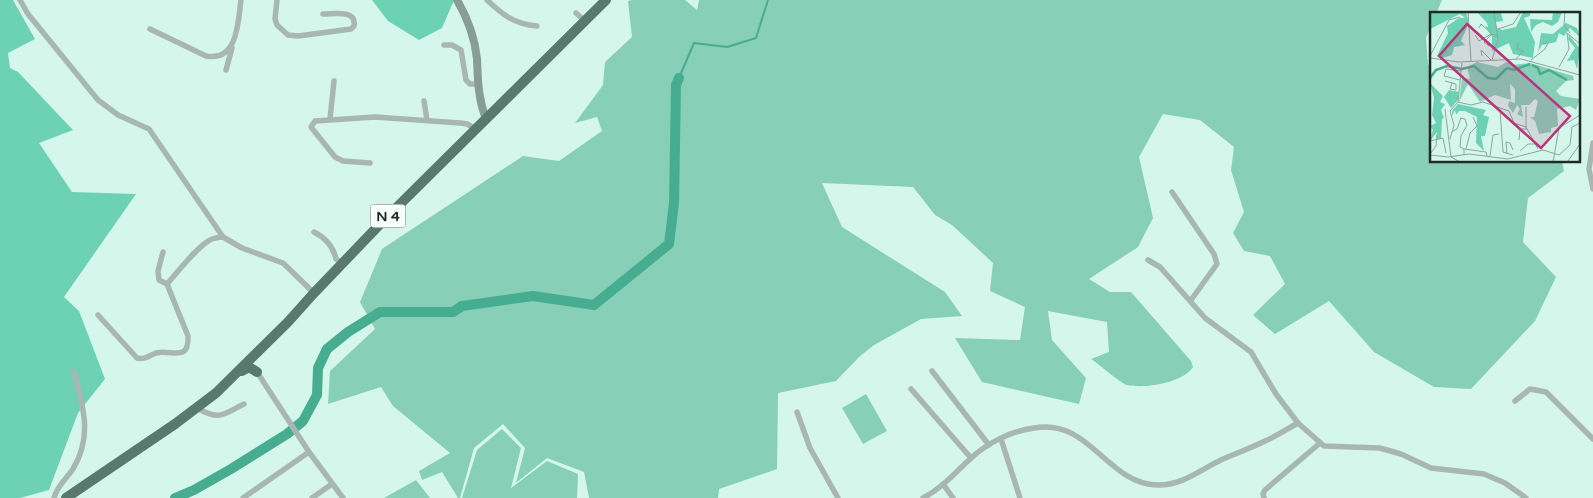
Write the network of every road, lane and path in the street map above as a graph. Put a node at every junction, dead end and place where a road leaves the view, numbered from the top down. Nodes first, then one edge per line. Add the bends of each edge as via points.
1 (20, 0) edge
2 (242, 0) edge
3 (277, 0) edge
4 (458, 0) edge
5 (487, 0) edge
6 (601, 2) edge
7 (576, 13) dead end
8 (323, 14) dead end
9 (584, 21) junction
10 (537, 26) dead end
11 (150, 29) dead end
12 (233, 43) junction
13 (444, 45) dead end
14 (226, 70) dead end
15 (334, 80) dead end
16 (477, 84) junction
17 (424, 101) dead end
18 (330, 119) junction
19 (486, 119) junction
20 (427, 120) junction
21 (476, 129) junction
22 (1593, 143) edge
23 (370, 163) dead end
24 (1593, 189) edge
25 (1172, 192) dead end
26 (314, 232) dead end
27 (223, 237) junction
28 (163, 252) dead end
29 (1148, 260) dead end
30 (342, 263) junction
31 (167, 284) junction
32 (314, 293) junction
33 (1191, 300) junction
34 (303, 305) junction
35 (98, 315) dead end
36 (263, 348) junction
37 (932, 371) dead end
38 (74, 372) dead end
39 (257, 372) junction
40 (227, 382) junction
41 (911, 388) dead end
42 (1515, 401) dead end
43 (244, 404) dead end
44 (197, 408) junction
45 (797, 412) dead end
46 (1298, 423) junction
47 (1001, 439) junction
48 (1593, 439) edge
49 (1320, 443) junction
50 (989, 445) junction
51 (309, 452) junction
52 (971, 458) junction
53 (332, 484) junction
54 (943, 484) junction
55 (1522, 497) edge
56 (54, 498) edge
57 (61, 498) edge
58 (66, 498) edge
59 (243, 498) edge
60 (312, 498) edge
61 (342, 498) edge
62 (838, 498) edge
63 (923, 498) edge
64 (953, 498) edge
65 (1020, 498) edge
66 (1264, 498) edge

1 - 27 street via 33,21 98,100 118,115 149,129
2 - 12 street
3 - 8 street via 275,19 288,35 351,29 354,26 355,21 346,13
4 - 16 main road via 477,57
5 - 10 street via 504,16
6 - 9 highway, N 4
7 - 9 street
9 - 19 highway, N 4
11 - 12 street via 214,57 228,51
12 - 14 street
13 - 16 street via 461,50 466,80
15 - 18 street
16 - 19 main road
17 - 20 street
18 - 20 street
18 - 23 street via 314,121 312,127 335,158
19 - 21 highway, N 4
20 - 21 street via 467,124
21 - 30 highway, N 4
22 - 24 street via 1589,169
25 - 33 street via 1214,254 1217,264
26 - 30 street via 333,247 336,259
27 - 31 street via 211,239 198,249
27 - 32 street via 242,248 283,263
28 - 31 street via 158,280
29 - 33 street via 1160,267
30 - 32 highway, N 4
31 - 35 street via 188,336 188,344 182,353 157,353 136,358
32 - 34 highway, N 4
33 - 46 street via 1205,318 1251,352
34 - 36 highway, N 4
34 - 57 highway, N 4 via 206,398
36 - 39 highway via 253,362
36 - 40 highway, N 4
37 - 50 street
38 - 56 street via 85,412 85,434 77,462
39 - 40 highway via 247,367
39 - 51 street
40 - 44 highway, N 4
41 - 52 street
42 - 48 street via 1530,389 1545,392
43 - 44 street via 218,417
44 - 58 highway, N 4
45 - 62 street via 810,448
46 - 47 street via 1265,442 1186,478 1162,485 1130,478 1082,439 1053,426 1022,430
46 - 49 street
47 - 50 street
47 - 65 street
49 - 55 street via 1331,447 1380,448 1432,468 1484,474 1505,483
49 - 66 street via 1265,490
50 - 52 street
51 - 53 street
51 - 59 street
52 - 54 street
53 - 60 street
53 - 61 street
54 - 63 street
54 - 64 street

